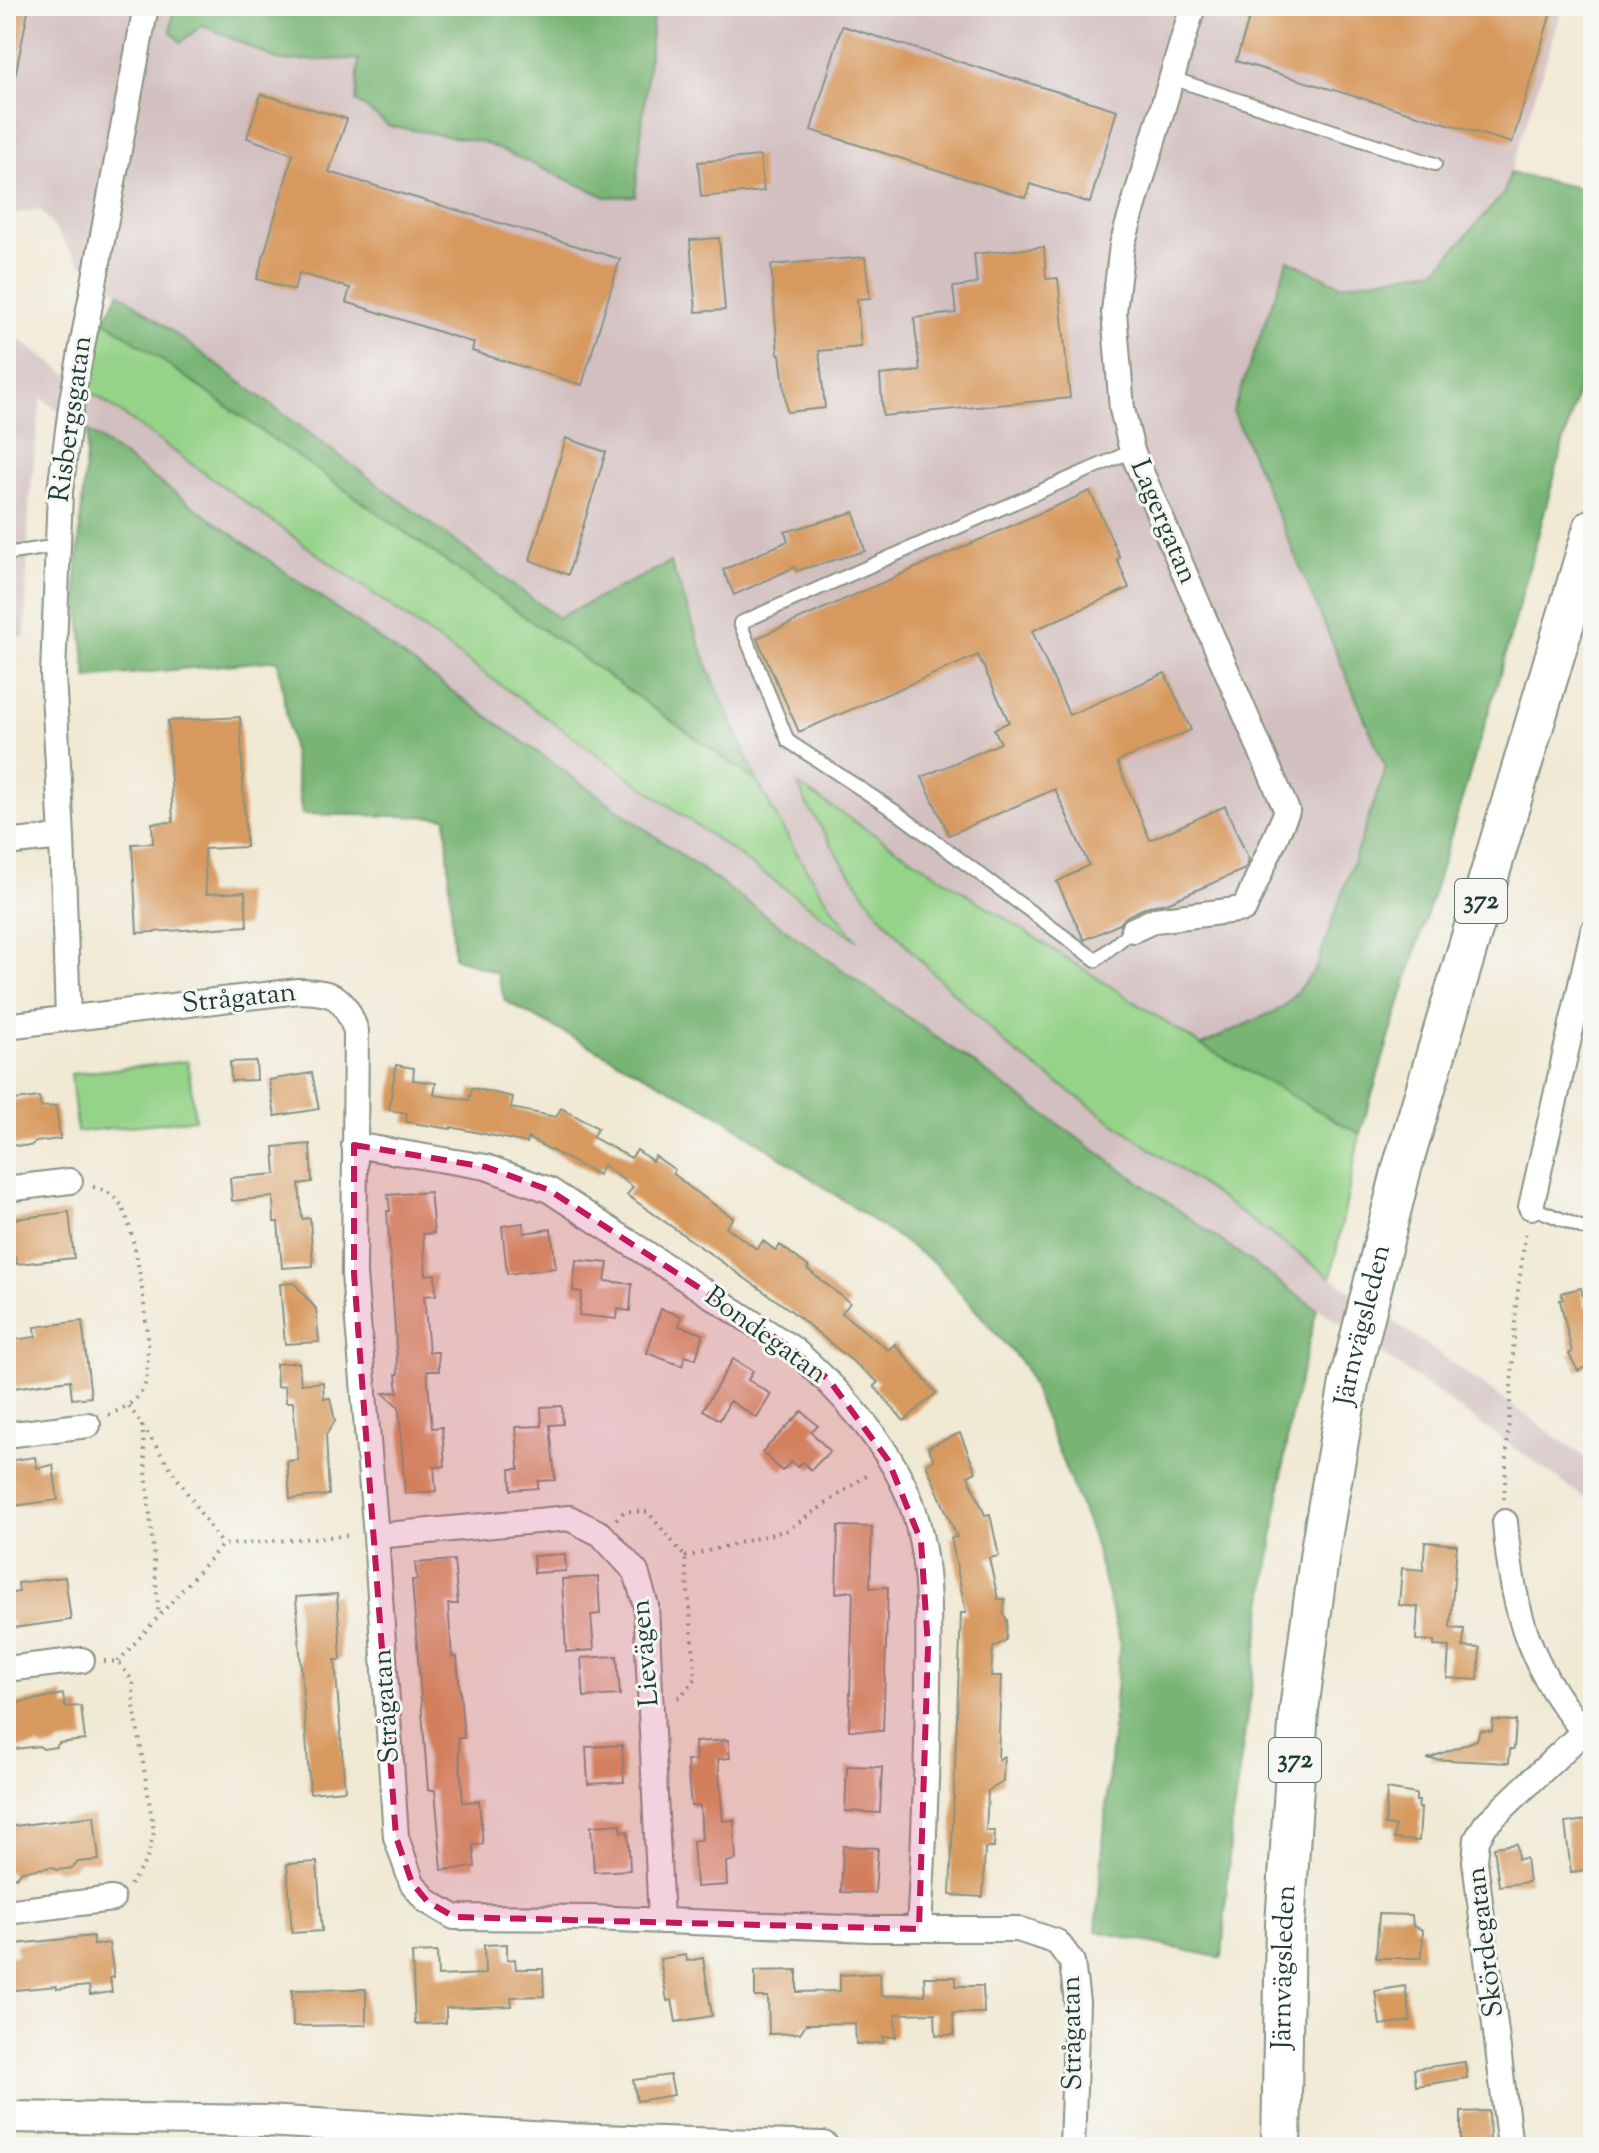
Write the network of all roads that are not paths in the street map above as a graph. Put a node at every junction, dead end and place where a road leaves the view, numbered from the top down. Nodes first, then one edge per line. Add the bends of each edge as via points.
1 (146, 6) edge
2 (1193, 6) edge
3 (1171, 78) junction
4 (1435, 164) dead end
5 (1132, 451) junction
6 (1593, 528) edge
7 (57, 546) junction
8 (6, 554) edge
9 (62, 837) junction
10 (6, 843) edge
11 (1133, 930) joint
12 (1593, 931) edge
13 (68, 1018) junction
14 (6, 1026) edge
15 (354, 1145) junction
16 (70, 1181) road end
17 (6, 1189) edge
18 (1531, 1207) joint
19 (1593, 1232) edge
20 (88, 1425) road end
21 (6, 1435) edge
22 (1505, 1522) dead end
23 (376, 1536) junction
24 (82, 1660) road end
25 (6, 1669) edge
26 (1588, 1737) edge
27 (112, 1899) road end
28 (6, 1912) edge
29 (661, 1921) junction
30 (919, 1929) junction
31 (6, 2117) edge
32 (823, 2147) edge
33 (1072, 2147) edge
34 (1281, 2147) edge
35 (1510, 2147) edge

1 - 7 street, Risbergsgatan via 72,400
2 - 3 street, Lagergatan
3 - 4 lane
3 - 5 street, Lagergatan via 1122,245 1114,312 1122,409
5 - 11 street, Lagergatan via 1287,811 1244,909 1155,920
5 - 11 lane via 740,623 788,741 896,812 1096,960
6 - 34 main road, Järnvägsleden / 372 via 1423,1095 1350,1377 1299,1710 1285,1925
7 - 8 lane
7 - 9 street, Risbergsgatan via 53,675
9 - 10 street
9 - 13 street, Risbergsgatan
12 - 18 street
13 - 14 street, Strågatan
13 - 15 street, Strågatan via 327,992 347,1007 356,1031
15 - 23 street, Strågatan via 354,1274
15 - 30 street, Bondegatan via 486,1167 549,1190 793,1349 829,1380 859,1417 909,1497 926,1579
16 - 17 street
18 - 19 lane
20 - 21 street
22 - 26 street via 1509,1575 1520,1619 1561,1705
23 - 29 street, Strågatan via 396,1837 412,1883 427,1901 454,1917
23 - 29 street, Lievägen via 569,1518 601,1534 636,1572 646,1606
24 - 25 street
26 - 35 street, Skördegatan via 1486,1824 1477,1839 1475,1861
27 - 28 street
29 - 30 street, Strågatan
30 - 33 street, Strågatan via 1018,1929 1057,1942 1072,1962 1077,2002
31 - 32 street via 266,2121

